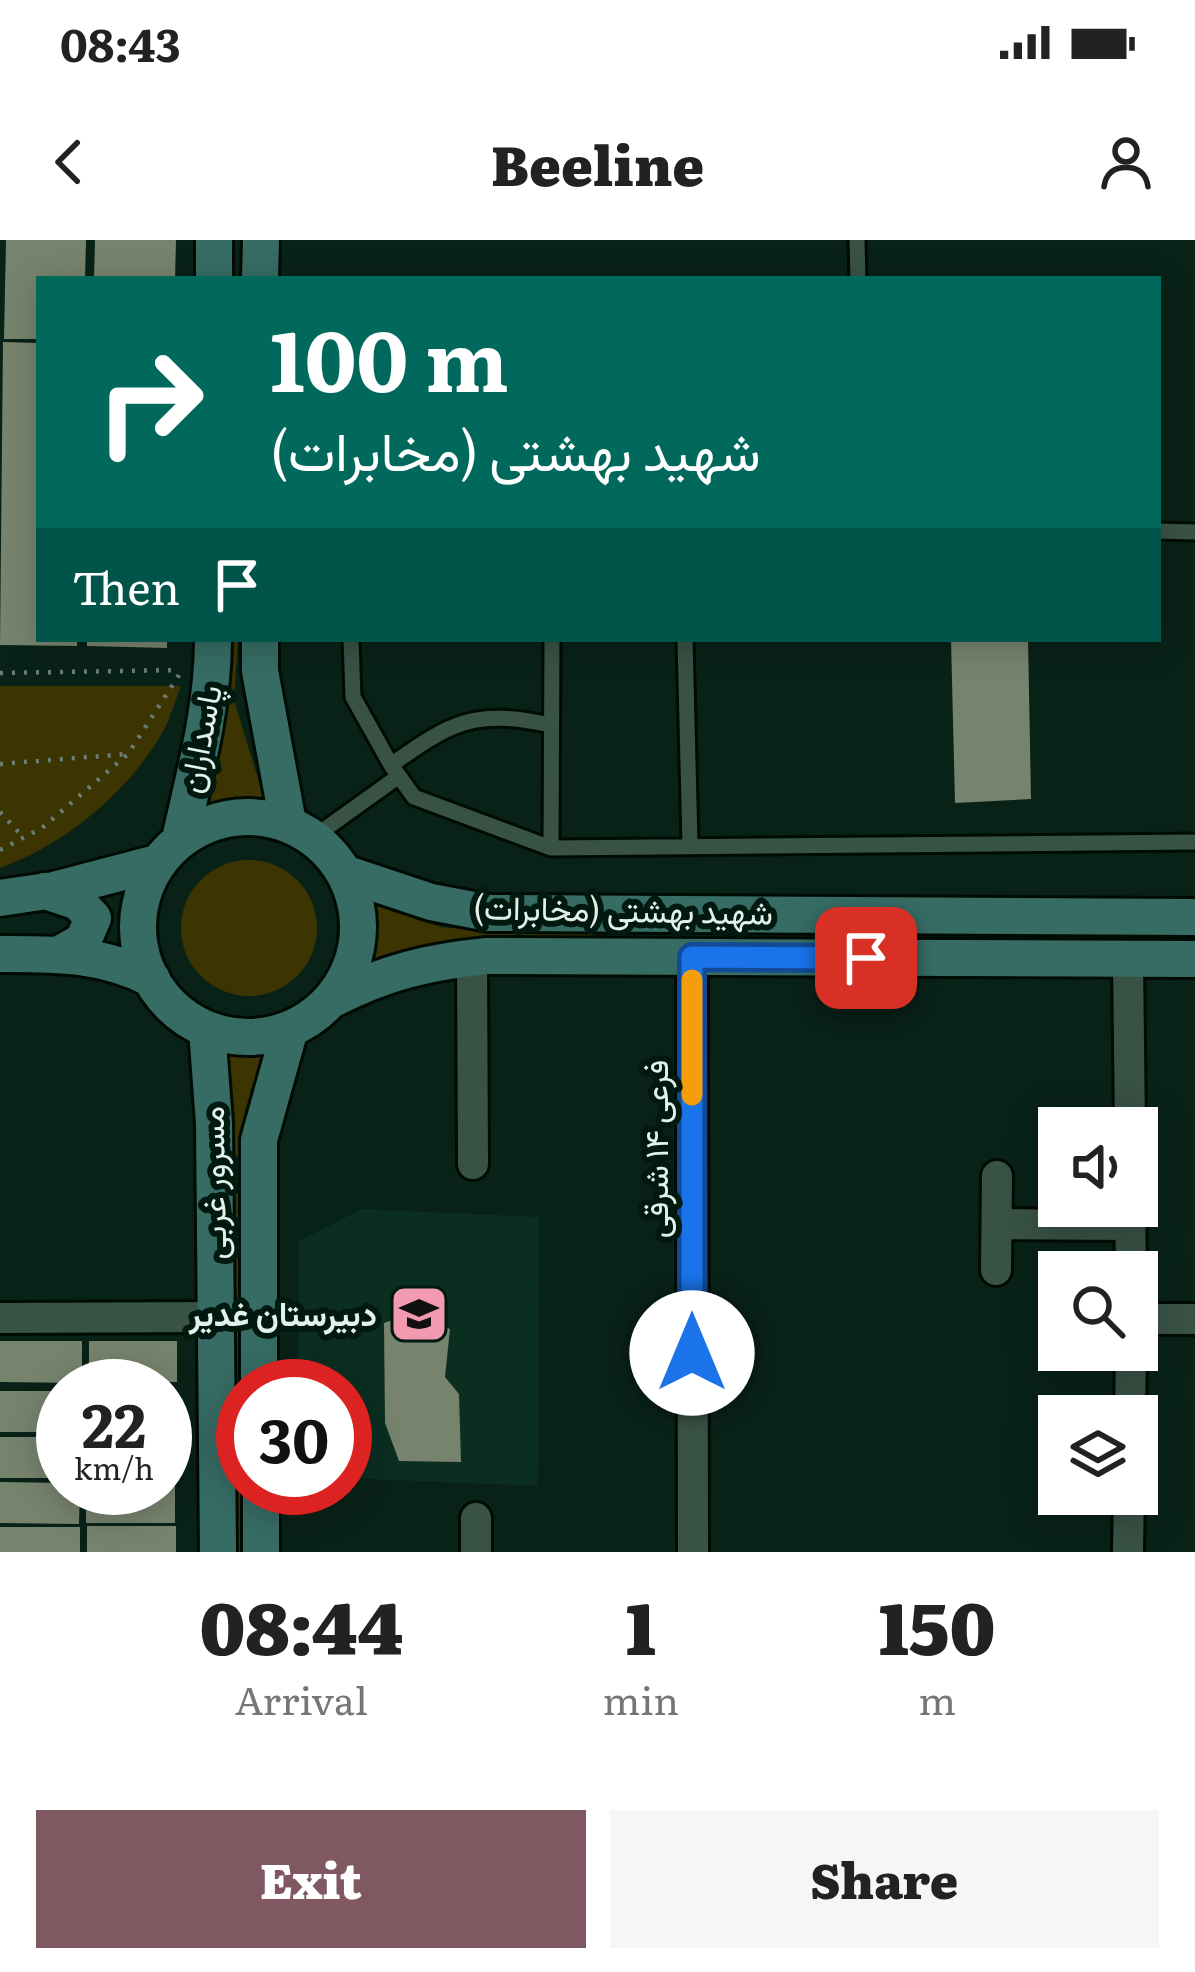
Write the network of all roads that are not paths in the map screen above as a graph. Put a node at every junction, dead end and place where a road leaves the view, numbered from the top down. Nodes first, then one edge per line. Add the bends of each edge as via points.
1 (214, 240) edge
2 (260, 240) edge
3 (857, 240) edge
4 (214, 276) edge
5 (260, 276) edge
6 (858, 276) edge
7 (1161, 531) edge
8 (1195, 532) edge
9 (213, 642) edge
10 (260, 642) edge
11 (351, 642) edge
12 (552, 642) edge
13 (685, 642) edge
14 (550, 725) junction
15 (395, 770) junction
16 (301, 830) junction
17 (1195, 842) edge
18 (690, 844) junction
19 (551, 848) junction
20 (168, 851) junction
21 (344, 872) junction
22 (45, 891) junction
23 (0, 898) edge
24 (1195, 917) edge
25 (0, 954) edge
26 (60, 954) junction
27 (692, 957) junction
28 (472, 958) junction
29 (1129, 959) junction
30 (1195, 959) edge
31 (152, 979) junction
32 (333, 999) junction
33 (207, 1030) junction
34 (290, 1030) junction
35 (1130, 1107) edge
36 (473, 1164) dead end
37 (998, 1176) dead end
38 (1038, 1221) edge
39 (997, 1224) junction
40 (997, 1270) dead end
41 (215, 1317) junction
42 (0, 1318) edge
43 (1158, 1319) edge
44 (1195, 1319) edge
45 (259, 1359) edge
46 (260, 1515) edge
47 (1129, 1515) edge
48 (476, 1519) dead end
49 (218, 1552) edge
50 (261, 1552) edge
51 (476, 1552) edge
52 (693, 1552) edge
53 (1128, 1552) edge

1 - 4 main road
2 - 5 main road
3 - 6 lane
7 - 8 lane
9 - 20 main road, پاسداران via 202,743
10 - 16 main road, پاسداران via 260,671
11 - 15 lane via 352,697
12 - 14 lane
13 - 18 lane
14 - 15 lane via 504,716 443,728
14 - 19 lane
15 - 16 lane
15 - 19 lane via 414,797
16 - 20 main road via 230,817
16 - 21 main road
17 - 18 lane
18 - 19 lane
20 - 22 main road
20 - 31 main road via 137,916
21 - 24 main road, شهید بهشتی (مخابرات) via 489,913
21 - 32 main road via 356,904 356,950
22 - 23 main road
22 - 26 main road via 78,902 92,918 83,941
25 - 26 main road
26 - 31 main road via 126,965
27 - 28 main road, شهید بهشتی (مخابرات)
27 - 29 main road, شهید بهشتی (مخابرات)
27 - 52 street, فرعی ۱۴ شرقی
28 - 32 main road, شهید بهشتی (مخابرات) via 380,975
28 - 36 street
29 - 30 main road, شهید بهشتی (مخابرات)
29 - 35 street
31 - 33 main road via 175,1010
32 - 34 main road
33 - 34 main road via 245,1038
33 - 41 main road, مسرور غربی
34 - 45 main road, مسرور غربی via 259,1140
37 - 39 street
38 - 39 street
39 - 40 street
41 - 42 street
41 - 49 main road, مسرور غربی
43 - 44 street
46 - 50 main road
47 - 53 street
48 - 51 street

